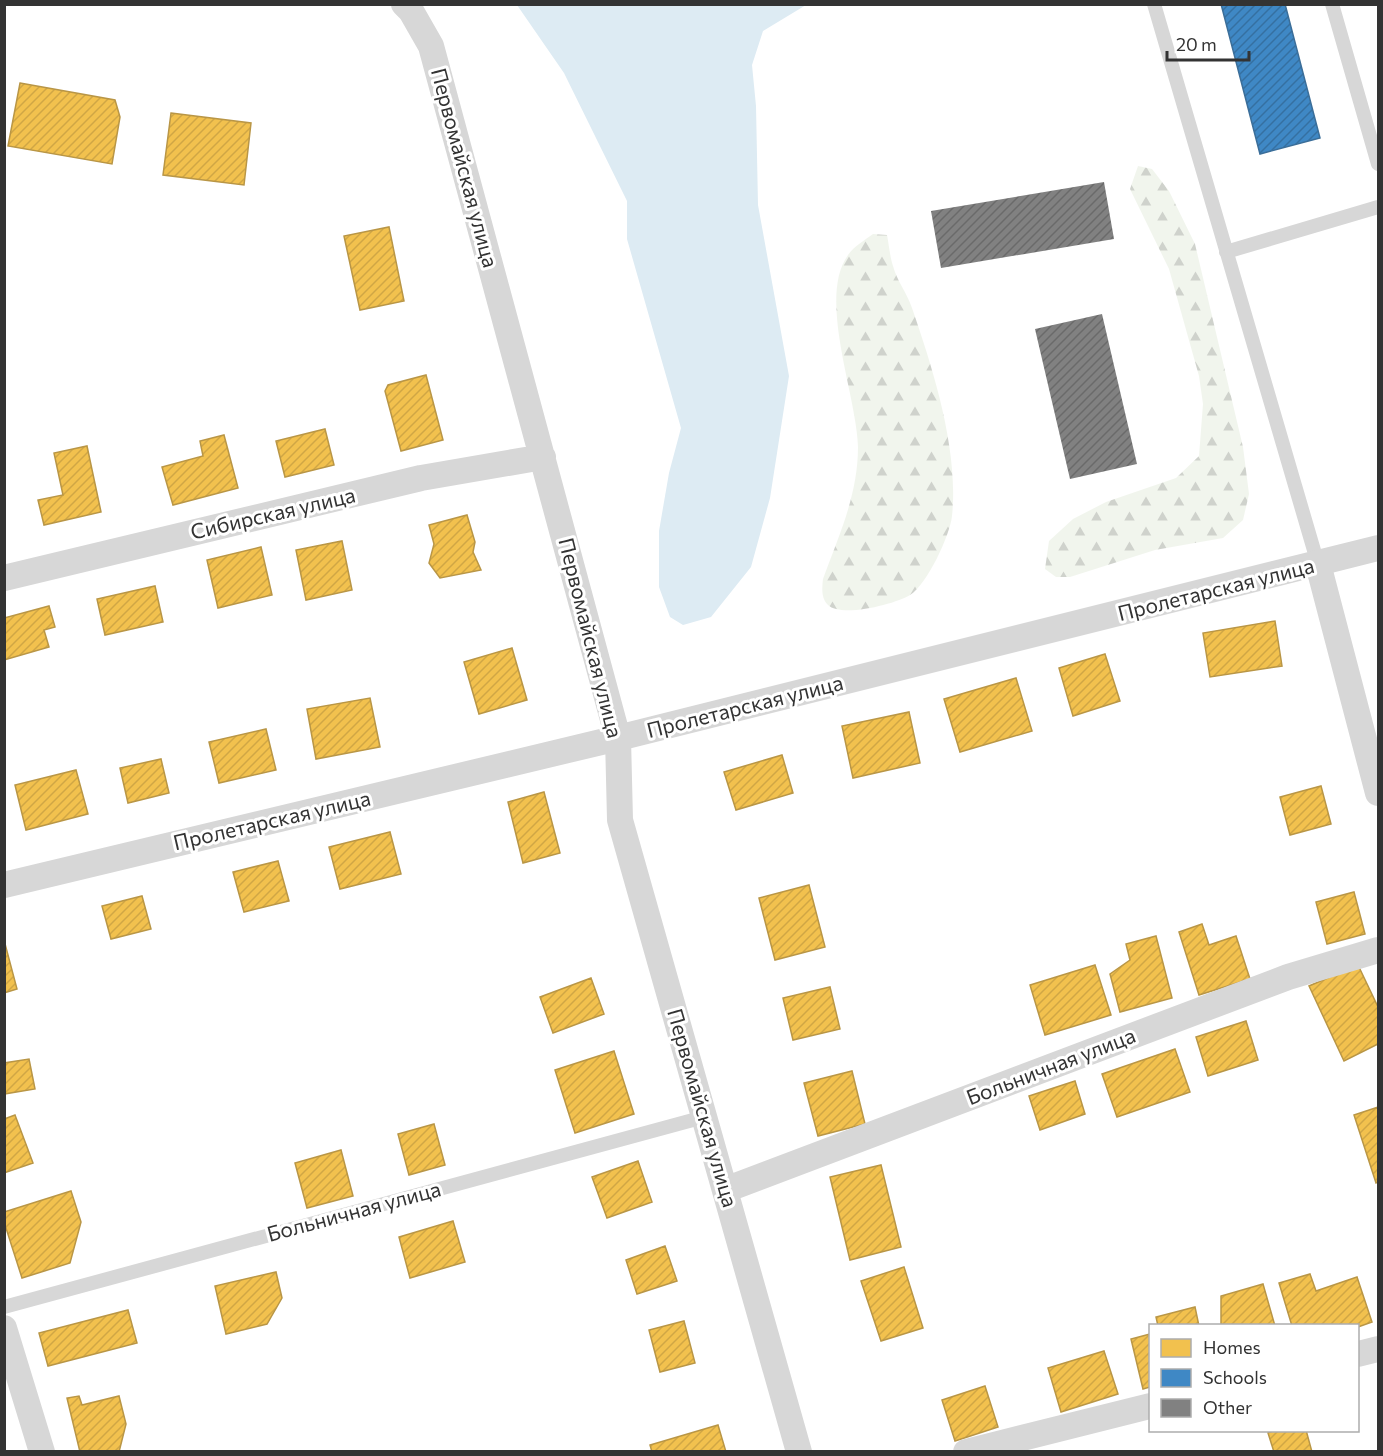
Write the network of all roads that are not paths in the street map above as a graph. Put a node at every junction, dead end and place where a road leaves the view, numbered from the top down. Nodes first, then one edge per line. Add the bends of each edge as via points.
1 (404, 4) edge
2 (1154, 4) edge
3 (1332, 4) edge
4 (1378, 164) edge
5 (1378, 207) edge
6 (1227, 252) junction
7 (543, 457) junction
8 (1378, 548) edge
9 (1318, 564) junction
10 (4, 578) edge
11 (618, 738) junction
12 (1378, 793) edge
13 (4, 885) edge
14 (1378, 950) edge
15 (704, 1117) junction
16 (725, 1190) junction
17 (4, 1307) edge
18 (4, 1328) edge
19 (1378, 1349) edge
20 (1359, 1354) edge
21 (1149, 1406) edge
22 (42, 1452) edge
23 (799, 1452) edge
24 (966, 1452) edge

1 - 7 street, Первомайская улица via 431,46
2 - 6 lane
3 - 4 lane
5 - 6 lane
6 - 9 lane
7 - 10 street, Сибирская улица via 421,478
7 - 11 street, Первомайская улица
8 - 9 street, Пролетарская улица
9 - 11 street, Пролетарская улица
9 - 12 street
11 - 13 street, Пролетарская улица
11 - 15 street, Первомайская улица via 620,820
14 - 16 street, Больничная улица via 1288,977
15 - 16 street, Первомайская улица
15 - 17 lane, Больничная улица
16 - 23 street, Первомайская улица
18 - 22 street
19 - 20 street
21 - 24 street

